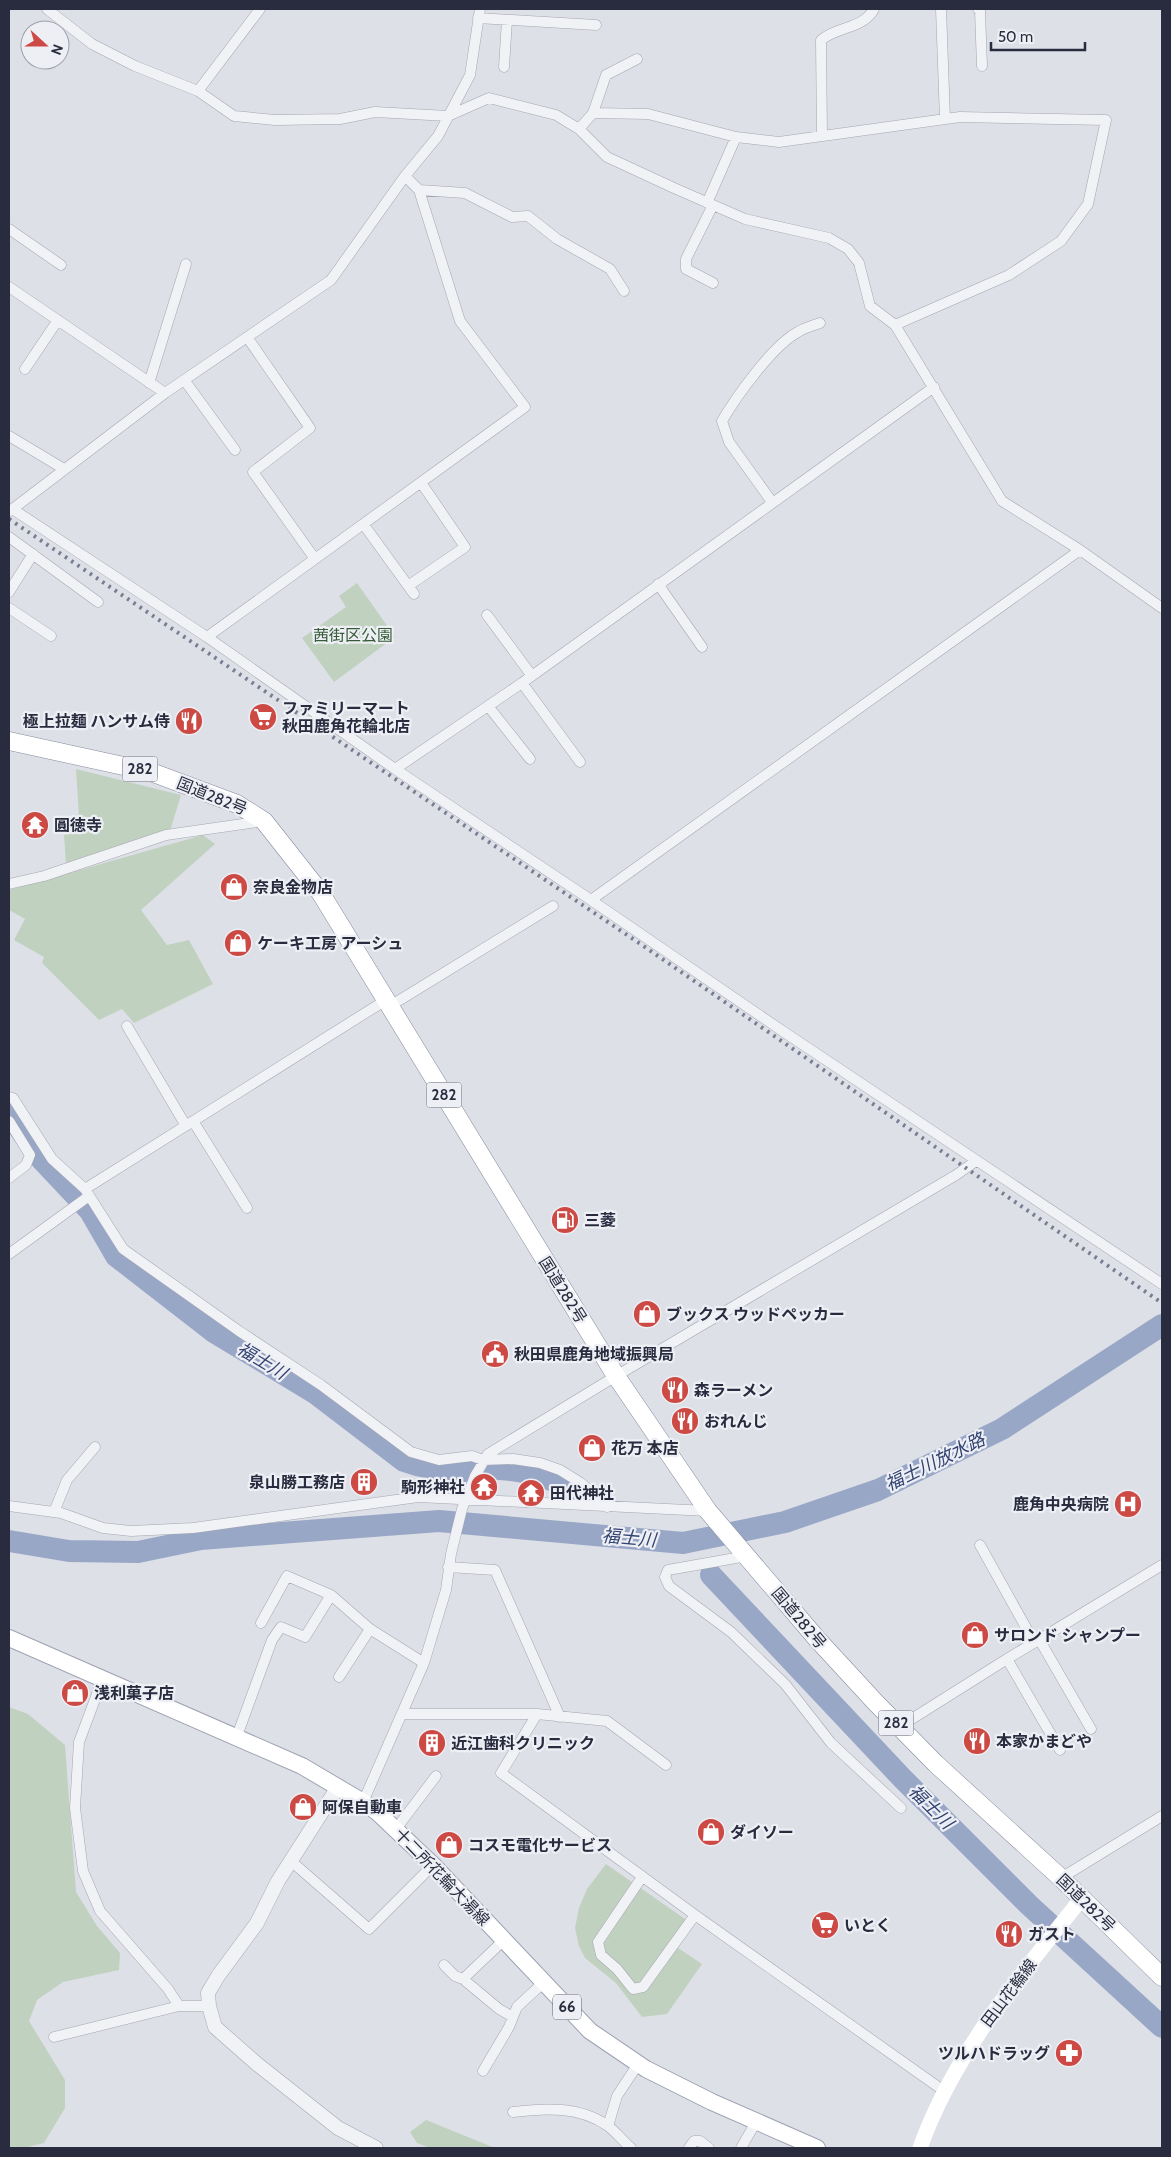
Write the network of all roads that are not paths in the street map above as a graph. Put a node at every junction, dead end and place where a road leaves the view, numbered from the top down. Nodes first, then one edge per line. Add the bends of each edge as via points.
1 (48, 9) edge
2 (260, 9) edge
3 (874, 9) edge
4 (941, 9) edge
5 (978, 9) edge
6 (479, 14) edge
7 (507, 20) junction
8 (596, 25) dead end
9 (637, 59) dead end
10 (982, 66) dead end
11 (504, 67) dead end
12 (198, 91) junction
13 (594, 113) junction
14 (448, 116) junction
15 (945, 119) junction
16 (579, 129) junction
17 (822, 136) junction
18 (736, 137) junction
19 (404, 176) junction
20 (419, 190) junction
21 (710, 204) junction
22 (9, 229) edge
23 (186, 264) dead end
24 (61, 265) dead end
25 (713, 283) dead end
26 (9, 286) edge
27 (624, 291) dead end
28 (58, 320) junction
29 (820, 323) dead end
30 (895, 325) junction
31 (247, 337) junction
32 (26, 369) dead end
33 (185, 381) junction
34 (150, 383) junction
35 (934, 387) junction
36 (165, 393) junction
37 (9, 436) edge
38 (235, 450) dead end
39 (64, 469) junction
40 (422, 484) junction
41 (772, 502) junction
42 (12, 510) edge
43 (364, 525) junction
44 (9, 536) edge
45 (1080, 550) junction
46 (33, 554) junction
47 (316, 559) junction
48 (658, 584) junction
49 (9, 592) edge
50 (98, 602) dead end
51 (9, 608) edge
52 (1162, 608) edge
53 (488, 615) dead end
54 (51, 636) dead end
55 (207, 638) junction
56 (702, 647) dead end
57 (532, 676) junction
58 (522, 683) junction
59 (488, 706) junction
60 (9, 741) edge
61 (530, 759) dead end
62 (580, 762) dead end
63 (394, 769) junction
64 (264, 822) junction
65 (9, 884) edge
66 (591, 900) junction
67 (553, 906) dead end
68 (388, 1003) junction
69 (127, 1026) dead end
70 (9, 1097) edge
71 (9, 1121) edge
72 (190, 1124) junction
73 (976, 1161) junction
74 (9, 1178) edge
75 (87, 1193) junction
76 (247, 1208) dead end
77 (9, 1254) edge
78 (1162, 1284) edge
79 (616, 1376) junction
80 (95, 1447) dead end
81 (482, 1462) junction
82 (464, 1505) junction
83 (9, 1506) edge
84 (606, 1507) junction
85 (708, 1511) junction
86 (54, 1512) junction
87 (980, 1546) dead end
88 (746, 1555) junction
89 (1162, 1565) edge
90 (448, 1567) junction
91 (331, 1595) junction
92 (261, 1623) dead end
93 (370, 1629) junction
94 (9, 1638) edge
95 (1036, 1641) junction
96 (1007, 1659) junction
97 (424, 1663) junction
98 (339, 1677) dead end
99 (103, 1678) junction
100 (403, 1714) junction
101 (537, 1714) junction
102 (560, 1717) junction
103 (899, 1727) junction
104 (1091, 1729) dead end
105 (237, 1736) junction
106 (1060, 1750) dead end
107 (666, 1765) dead end
108 (436, 1776) dead end
109 (338, 1787) junction
110 (363, 1802) junction
111 (901, 1808) dead end
112 (1162, 1816) edge
113 (396, 1829) junction
114 (291, 1861) junction
115 (434, 1865) junction
116 (642, 1877) junction
117 (1060, 1878) junction
118 (1082, 1898) junction
119 (695, 1915) junction
120 (504, 1940) junction
121 (444, 1965) dead end
122 (1162, 1977) edge
123 (463, 1978) junction
124 (543, 1983) junction
125 (179, 2006) junction
126 (209, 2006) junction
127 (514, 2017) junction
128 (54, 2036) dead end
129 (638, 2064) junction
130 (483, 2071) dead end
131 (944, 2091) junction
132 (513, 2112) dead end
133 (756, 2122) junction
134 (608, 2126) junction
135 (376, 2148) edge
136 (630, 2148) edge
137 (688, 2148) edge
138 (709, 2148) edge
139 (741, 2148) edge
140 (817, 2148) edge
141 (920, 2148) edge

1 - 12 street via 92,44 135,66
2 - 12 street
3 - 17 street via 858,25 828,34 821,40
4 - 15 street
5 - 10 street
6 - 7 street
6 - 14 street via 470,75
7 - 8 street
7 - 11 street
9 - 13 street via 606,75
12 - 14 street via 234,116 275,120 340,119 375,112
13 - 16 street
13 - 18 street via 648,114
14 - 16 street via 488,98 556,115
14 - 19 street via 438,136
15 - 17 street
15 - 30 street via 1106,120 1088,204 1061,240 1009,275
16 - 21 street via 607,157
17 - 18 street via 779,142
18 - 21 street
19 - 20 street
19 - 31 street via 331,280
20 - 27 street via 465,193 512,217 528,216 556,239 610,269
20 - 40 street via 460,321 525,407
21 - 25 street via 686,259 686,269
21 - 30 street via 746,219 829,238 848,248 859,263 870,306
22 - 24 street
23 - 34 street
26 - 28 street
28 - 32 street
28 - 34 street
29 - 41 street via 797,332 779,346 731,405 722,421 728,442
30 - 35 street
31 - 33 street
31 - 47 street via 310,428 253,472
33 - 36 street
33 - 38 street
34 - 36 street
35 - 41 street
35 - 45 street via 1002,501
36 - 39 street
37 - 39 street
39 - 42 street
40 - 43 street
40 - 43 street via 465,547 411,590
41 - 48 street
42 - 55 street
43 - 47 street
44 - 46 street
45 - 52 street
45 - 66 street
46 - 49 street
46 - 50 street
47 - 55 street
48 - 56 street
48 - 57 street
51 - 54 street
53 - 57 street
55 - 63 street
57 - 58 street
58 - 59 street
58 - 62 street
59 - 61 street
59 - 63 street
60 - 64 highway, 国道282号 / 282 via 151,772 236,804
63 - 66 street
64 - 65 street via 166,835 44,876
64 - 68 highway, 国道282号 / 282 via 320,892
66 - 73 street
67 - 68 street
68 - 72 street
68 - 79 highway, 国道282号 / 282
69 - 72 street
70 - 75 street via 13,1098 52,1159
71 - 74 street via 30,1155 26,1165
72 - 75 street
72 - 76 street
73 - 78 street
73 - 79 street
75 - 77 street via 77,1207
75 - 81 street via 123,1249 322,1385 411,1452 438,1460 472,1456
79 - 81 street via 488,1454
79 - 85 highway, 国道282号 / 282
80 - 86 street via 67,1480
81 - 82 street
81 - 84 street via 513,1459 553,1467 581,1483
82 - 84 street
82 - 86 street via 418,1497 193,1528 132,1531 103,1528
82 - 90 street
83 - 86 street
84 - 85 street
85 - 88 highway, 国道282号 / 282
87 - 95 street
88 - 103 highway, 国道282号 / 282
88 - 111 street via 668,1570 665,1578 669,1586 731,1632 785,1684 831,1743
89 - 95 street
90 - 97 street via 446,1590
90 - 102 street via 495,1570
91 - 92 street via 287,1576
91 - 93 street
91 - 105 street via 306,1637 281,1627 272,1640
93 - 97 street
93 - 98 street
94 - 99 main road, 十二所花輪大湯線 / 66
95 - 96 street
95 - 104 street
96 - 103 street
96 - 106 street
97 - 100 street
99 - 105 main road, 十二所花輪大湯線 / 66
99 - 125 street via 79,1742 75,1808 83,1871 100,1911
100 - 101 street
100 - 110 street
101 - 102 street
101 - 116 street via 501,1773
102 - 107 street via 607,1721
103 - 117 highway, 国道282号 / 282
105 - 109 main road, 十二所花輪大湯線 / 66 via 302,1766
108 - 113 street
109 - 110 main road, 十二所花輪大湯線 / 66
109 - 114 street
110 - 113 main road, 十二所花輪大湯線 / 66
112 - 117 street
113 - 115 main road, 十二所花輪大湯線 / 66
114 - 115 street via 369,1928
114 - 126 street via 256,1922 208,1993
115 - 120 main road, 十二所花輪大湯線 / 66
116 - 119 street
116 - 119 street via 598,1942 601,1955 617,1968 632,1988 643,1987
117 - 118 highway, 国道282号 / 282
118 - 122 highway, 国道282号 / 282
118 - 131 main road, 田山花輪線 via 986,2023
119 - 131 street
120 - 123 street
120 - 124 main road, 十二所花輪大湯線 / 66
121 - 123 street via 455,1976
123 - 127 street
124 - 127 street via 517,2007
124 - 129 main road, 十二所花輪大湯線 / 66 via 590,2031
125 - 126 street
125 - 128 street
126 - 135 street via 215,2027 257,2064 338,2128
127 - 130 street
129 - 133 main road, 十二所花輪大湯線 / 66
129 - 134 street via 617,2096
131 - 141 main road, 田山花輪線
132 - 134 street via 551,2108 580,2113
133 - 139 street
133 - 140 main road, 十二所花輪大湯線 / 66
134 - 136 street
137 - 138 street via 694,2141

